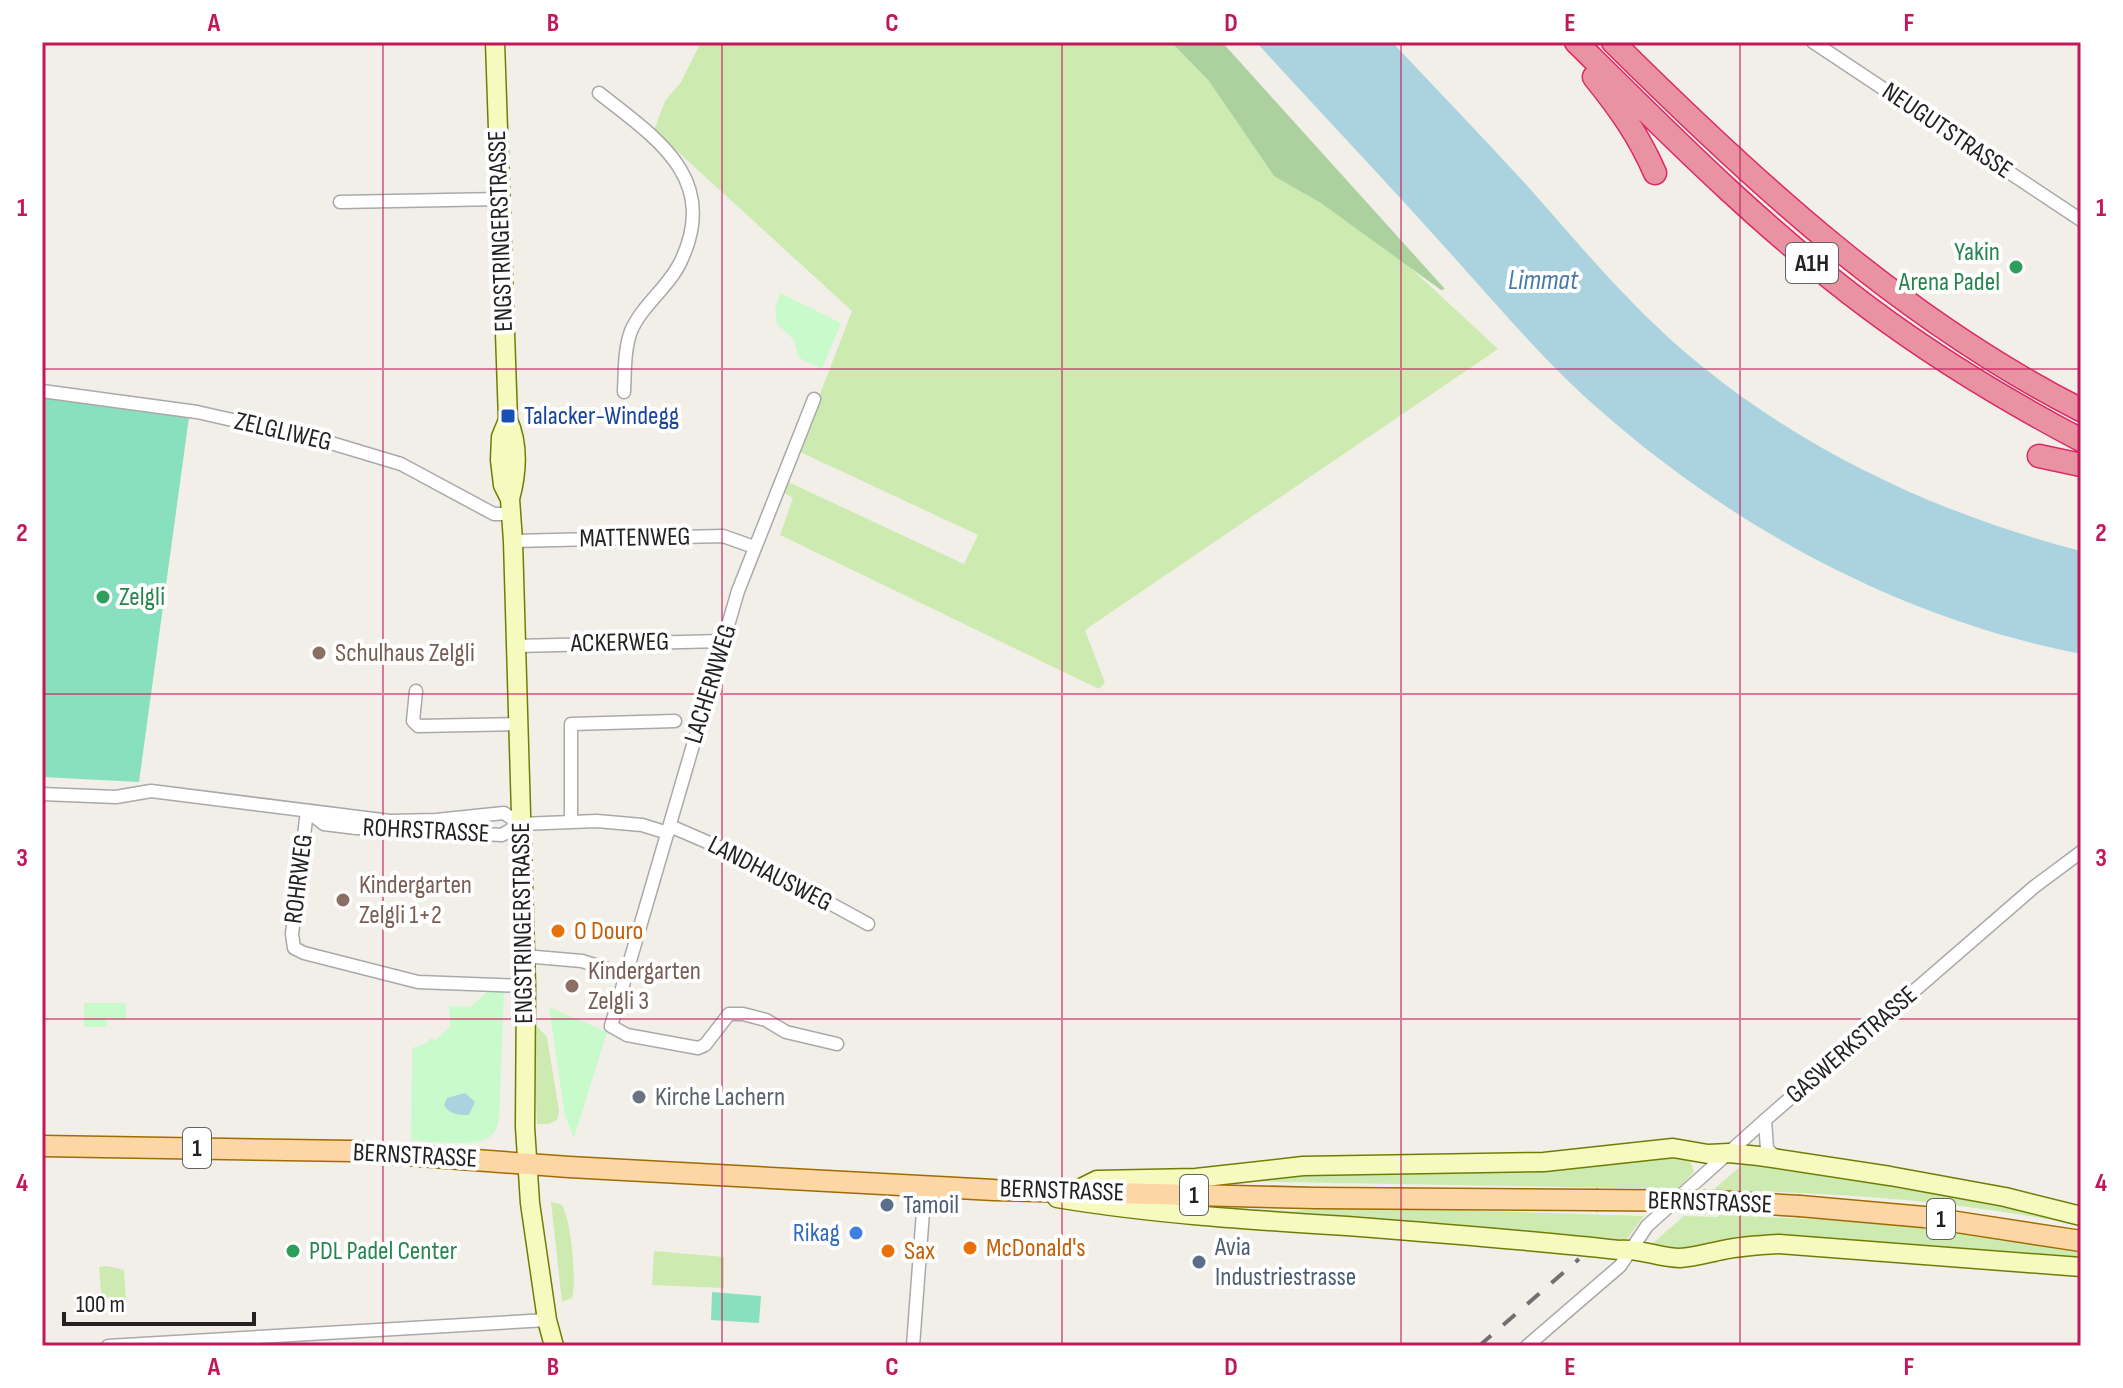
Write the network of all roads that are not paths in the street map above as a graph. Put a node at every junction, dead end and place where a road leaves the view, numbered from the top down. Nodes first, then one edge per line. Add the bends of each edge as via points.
1 (495, 42) edge
2 (1565, 42) edge
3 (1576, 42) edge
4 (1613, 42) edge
5 (1813, 42) edge
6 (599, 93) dead end
7 (1655, 173) dead end
8 (500, 199) junction
9 (340, 202) dead end
10 (2081, 220) edge
11 (42, 391) edge
12 (624, 392) dead end
13 (814, 399) dead end
14 (2081, 410) edge
15 (2081, 440) edge
16 (2039, 456) dead end
17 (2081, 465) edge
18 (510, 506) junction
19 (513, 541) junction
20 (754, 547) junction
21 (723, 641) junction
22 (516, 646) junction
23 (416, 691) dead end
24 (675, 721) dead end
25 (519, 724) junction
26 (42, 794) edge
27 (307, 811) junction
28 (571, 822) junction
29 (520, 824) junction
30 (669, 829) junction
31 (2081, 852) edge
32 (868, 924) dead end
33 (524, 956) junction
34 (626, 975) junction
35 (526, 986) junction
36 (837, 1044) dead end
37 (1765, 1120) junction
38 (42, 1146) edge
39 (1729, 1153) junction
40 (1781, 1161) junction
41 (527, 1163) junction
42 (925, 1185) junction
43 (1007, 1190) junction
44 (1073, 1192) junction
45 (2081, 1216) edge
46 (2081, 1241) edge
47 (1634, 1249) junction
48 (2081, 1267) edge
49 (547, 1320) junction
50 (108, 1346) edge
51 (554, 1346) edge
52 (913, 1346) edge
53 (1527, 1346) edge

1 - 8 street, ENGSTRINGERSTRASSE
2 - 7 highway via 1624,114
3 - 15 highway, A1H via 1755,214 1868,308 1982,384
4 - 14 highway, A1H via 1751,176 1870,276 1952,334
5 - 10 street, NEUGUTSTRASSE
6 - 12 street via 676,160 693,207 681,263 627,342
8 - 9 street
8 - 18 street, ENGSTRINGERSTRASSE via 508,420 516,460
11 - 18 street, ZELGLIWEG via 197,412 321,440 401,464 494,514
13 - 20 street, LACHERNWEG
16 - 17 highway
18 - 19 street, ENGSTRINGERSTRASSE
19 - 20 street, MATTENWEG via 723,536
19 - 22 street, ENGSTRINGERSTRASSE
20 - 21 street, LACHERNWEG
21 - 22 street, ACKERWEG
21 - 30 street, LACHERNWEG
22 - 25 street, ENGSTRINGERSTRASSE
23 - 25 street via 413,721 418,726
24 - 28 street via 571,724
25 - 29 street, ENGSTRINGERSTRASSE
26 - 27 street, ROHRSTRASSE via 116,797 151,791
27 - 29 street, ROHRSTRASSE via 398,821 504,813
27 - 29 street, ROHRSTRASSE via 324,824 388,831 502,835
27 - 35 street, ROHRWEG via 294,948 418,982
28 - 29 street, LANDHAUSWEG
28 - 30 street, LANDHAUSWEG via 619,821
29 - 33 street, ENGSTRINGERSTRASSE
30 - 32 street, LANDHAUSWEG via 758,864
30 - 34 street, LACHERNWEG
31 - 37 street, GASWERKSTRASSE
33 - 34 street via 582,961
33 - 35 street, ENGSTRINGERSTRASSE
34 - 36 street, LACHERNWEG via 611,1026 627,1035 698,1048 729,1014 743,1014 786,1032
35 - 41 street, ENGSTRINGERSTRASSE
37 - 39 street, GASWERKSTRASSE
37 - 40 street via 1767,1149
38 - 41 main road, BERNSTRASSE / 1 via 352,1151
39 - 40 street
39 - 44 street via 1673,1148 1504,1164 1303,1166 1196,1178 1097,1180
39 - 47 street, GASWERKSTRASSE via 1647,1226
40 - 45 street via 1919,1181
41 - 42 main road, BERNSTRASSE / 1
41 - 49 street, ENGSTRINGERSTRASSE
42 - 43 main road, BERNSTRASSE / 1
42 - 52 street
43 - 44 main road, BERNSTRASSE / 1
43 - 47 street via 1151,1212
44 - 46 main road, BERNSTRASSE / 1, bridge via 1716,1201 1924,1217
47 - 48 street via 1678,1258 1787,1244
47 - 53 street, GASWERKSTRASSE
49 - 50 street
49 - 51 street, ENGSTRINGERSTRASSE

